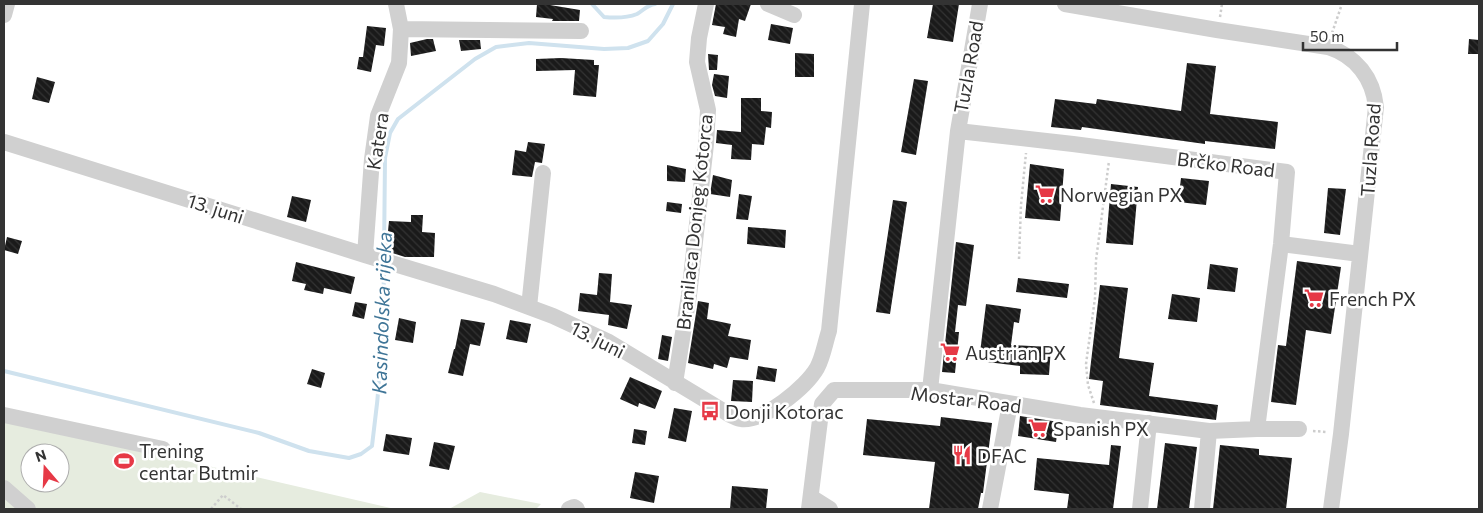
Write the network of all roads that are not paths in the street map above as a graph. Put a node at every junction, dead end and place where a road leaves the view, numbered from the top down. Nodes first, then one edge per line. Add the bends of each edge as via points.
1 (7, 4) edge
2 (396, 4) edge
3 (706, 4) edge
4 (768, 4) edge
5 (862, 4) edge
6 (980, 4) edge
7 (1065, 4) edge
8 (4, 15) edge
9 (794, 15) dead end
10 (401, 29) junction
11 (581, 31) dead end
12 (958, 131) junction
13 (4, 142) edge
14 (543, 173) dead end
15 (1281, 244) junction
16 (1360, 254) junction
17 (370, 257) junction
18 (529, 307) junction
19 (676, 383) junction
20 (930, 390) junction
21 (1010, 404) junction
22 (4, 415) edge
23 (1149, 423) junction
24 (1257, 428) junction
25 (1299, 429) road end
26 (1209, 431) junction
27 (163, 449) dead end
28 (4, 488) edge
29 (810, 503) edge
30 (28, 509) edge
31 (569, 509) edge
32 (577, 509) edge
33 (830, 509) edge
34 (990, 509) edge
35 (1140, 509) edge
36 (1202, 509) edge
37 (1331, 509) edge

1 - 8 street
2 - 10 street, Katera
3 - 19 street, Branilaca Donjeg Kotorca via 697,62 708,110 706,144
4 - 9 street
5 - 19 street, 13. juni via 829,331 822,357 808,380 762,415 749,418 730,415
6 - 12 street, Tuzla Road
7 - 16 street, Tuzla Road via 1328,47 1353,60 1371,84 1376,107
10 - 11 street
10 - 17 street, Katera via 399,63 378,116 372,159
12 - 15 street, Brčko Road via 1287,172
12 - 20 street, Tuzla Road
13 - 17 street, 13. juni
14 - 18 street
15 - 16 street
15 - 24 street, Brčko Road
16 - 37 street, Tuzla Road
17 - 18 street, 13. juni
18 - 19 street, 13. juni via 609,342
20 - 21 street, Mostar Road
20 - 29 street, Mostar Road via 834,390 822,404
21 - 23 street, Mostar Road
21 - 34 street
22 - 27 street
23 - 26 street, Mostar Road
23 - 35 street
24 - 25 street, Mostar Road
24 - 26 street, Mostar Road
26 - 36 street
28 - 30 street
29 - 33 street
31 - 32 street

